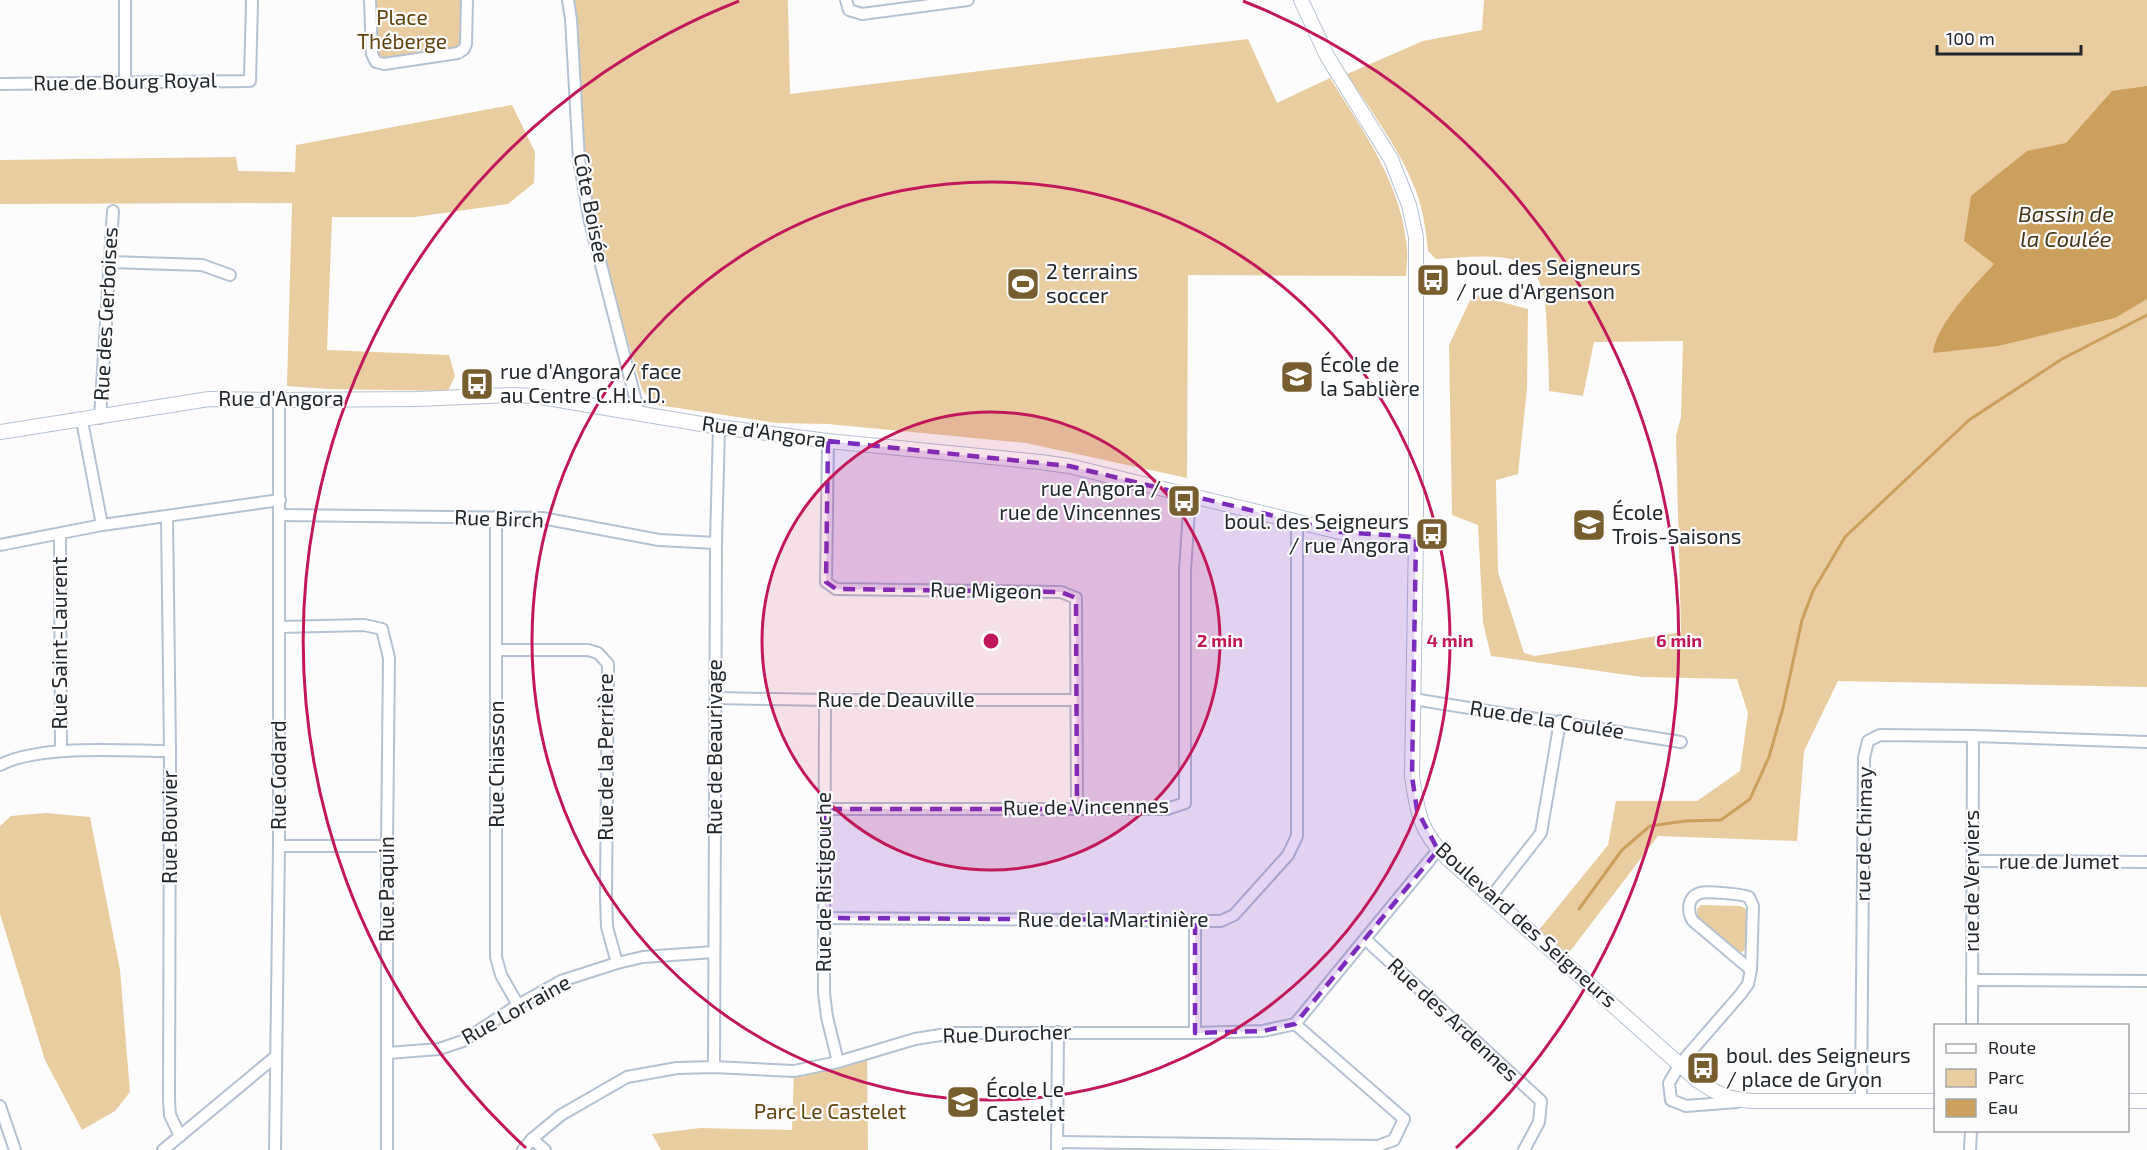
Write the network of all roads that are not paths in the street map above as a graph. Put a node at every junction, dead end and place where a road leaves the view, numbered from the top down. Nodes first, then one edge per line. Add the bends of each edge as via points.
1 (125, 0) edge
2 (252, 0) edge
3 (370, 0) edge
4 (467, 0) edge
5 (568, 0) edge
6 (846, 0) edge
7 (968, 0) edge
8 (1301, 0) edge
9 (125, 83) junction
10 (0, 84) edge
11 (112, 211) dead end
12 (110, 262) junction
13 (230, 275) dead end
14 (279, 400) junction
15 (639, 413) junction
16 (100, 418) junction
17 (82, 421) junction
18 (719, 426) junction
19 (0, 432) edge
20 (828, 441) junction
21 (1190, 496) junction
22 (280, 500) junction
23 (281, 515) junction
24 (167, 517) junction
25 (496, 517) junction
26 (1297, 521) junction
27 (102, 525) junction
28 (60, 534) junction
29 (1416, 537) junction
30 (716, 543) junction
31 (0, 544) edge
32 (280, 627) junction
33 (497, 650) junction
34 (716, 698) junction
35 (1413, 699) junction
36 (825, 700) junction
37 (1076, 700) junction
38 (1560, 721) junction
39 (1973, 736) junction
40 (1681, 742) dead end
41 (2147, 742) edge
42 (61, 751) junction
43 (170, 751) junction
44 (0, 765) edge
45 (824, 809) junction
46 (1077, 809) junction
47 (279, 846) junction
48 (387, 846) junction
49 (1438, 850) junction
50 (1972, 861) junction
51 (2147, 862) edge
52 (1491, 897) junction
53 (825, 918) junction
54 (1195, 920) junction
55 (1365, 939) junction
56 (714, 952) junction
57 (617, 963) junction
58 (1751, 969) junction
59 (1972, 980) junction
60 (2147, 981) edge
61 (518, 1005) junction
62 (1295, 1024) junction
63 (1972, 1024) edge
64 (1058, 1032) junction
65 (1195, 1033) junction
66 (388, 1053) junction
67 (275, 1057) junction
68 (838, 1062) junction
69 (1680, 1064) junction
70 (714, 1067) junction
71 (1861, 1100) junction
72 (1752, 1101) junction
73 (1934, 1101) edge
74 (2129, 1101) edge
75 (2147, 1101) edge
76 (0, 1106) edge
77 (1971, 1132) edge
78 (180, 1136) junction
79 (532, 1139) junction
80 (1057, 1146) edge
81 (15, 1150) edge
82 (163, 1150) edge
83 (274, 1150) edge
84 (387, 1150) edge
85 (523, 1150) edge
86 (545, 1150) edge
87 (1524, 1150) edge
88 (1970, 1150) edge

1 - 9 street
2 - 9 street, Rue de Bourg Royal via 250,81
3 - 4 street via 372,54 376,62 384,64 464,49
5 - 15 street, Côte Boisée via 579,160 590,222
6 - 7 street via 849,10 862,14
8 - 29 street, Boulevard des Seigneurs via 1327,56 1391,159 1409,205 1416,237
9 - 10 street, Rue de Bourg Royal
11 - 12 street, Rue des Gerboises
12 - 13 street via 202,265
12 - 16 street, Rue des Gerboises
14 - 15 street, Rue d'Angora via 512,395
14 - 16 street, Rue d'Angora via 209,399
14 - 22 street, Rue Godard
15 - 18 street, Rue d'Angora
16 - 17 street, Rue d'Angora
17 - 19 street, Rue d'Angora
17 - 27 street
18 - 20 street, Rue d'Angora
18 - 30 street, Rue de Beaurivage
20 - 21 street, Rue d'Angora via 1069,466
20 - 37 street, Rue Migeon via 826,582 837,589 1061,592 1076,598
21 - 26 street, Rue d'Angora
21 - 46 street, Rue de Vincennes via 1185,570 1185,803 1167,808
22 - 23 street, Rue Godard
22 - 24 street
23 - 25 street, Rue Birch
23 - 32 street, Rue Godard
24 - 27 street
24 - 43 street, Rue Bouvier
25 - 30 street, Rue Birch via 542,518 659,540
25 - 33 street, Rue Chiasson
26 - 29 street, Rue d'Angora via 1340,532
26 - 54 street, Rue de la Martinière via 1297,836 1288,855 1234,915 1221,921
27 - 28 street
28 - 31 street
28 - 42 street, Rue Saint-Laurent
29 - 35 street, Boulevard des Seigneurs
30 - 34 street, Rue de Beaurivage
32 - 47 street, Rue Godard
32 - 48 street, Rue Paquin via 364,625 382,629 389,658
33 - 57 street, Rue de la Perrière via 588,650 598,653 608,664 606,895 607,927
33 - 61 street, Rue Chiasson via 496,957
34 - 36 street, Rue de Deauville
34 - 56 street, Rue de Beaurivage
35 - 38 street, Rue de la Coulée
35 - 49 street, Boulevard des Seigneurs via 1412,776 1417,810 1425,832
36 - 37 street, Rue de Deauville
36 - 45 street, Rue de Ristigouche
37 - 46 street, Rue Migeon
38 - 40 street, Rue de la Coulée
38 - 52 street via 1541,833
39 - 41 street, rue de Chimay
39 - 50 street, rue de Verviers
39 - 71 street, rue de Chimay via 1880,735 1868,741 1864,758
42 - 43 street
42 - 44 street via 14,758
43 - 78 street, Rue Bouvier via 169,1100 170,1115
45 - 46 street, Rue de Vincennes
45 - 53 street, Rue de Ristigouche
47 - 48 street
47 - 67 street, Rue Godard
48 - 66 street, Rue Paquin
49 - 52 street, Boulevard des Seigneurs
49 - 55 street
50 - 51 street, rue de Jumet
50 - 59 street, rue de Verviers
52 - 69 street, Boulevard des Seigneurs
53 - 54 street, Rue de la Martinière
53 - 68 street, Rue de Ristigouche via 824,993
54 - 65 street
55 - 62 street
55 - 87 street, Rue des Ardennes via 1541,1101 1539,1122
56 - 57 street, Rue Lorraine via 643,957
56 - 70 street, Rue de Beaurivage
57 - 61 street, Rue Lorraine via 561,981
58 - 58 street via 1754,906 1749,897 1700,893 1691,899 1689,915 1693,921
58 - 69 street via 1740,996
59 - 60 street
59 - 63 street, rue de Verviers
61 - 66 street, Rue Lorraine via 463,1041 439,1049
62 - 65 street, Rue Durocher via 1263,1031
62 - 80 street via 1404,1119 1394,1140 1378,1146
64 - 65 street, Rue Durocher
64 - 68 street, Rue Durocher via 953,1033 915,1039
64 - 80 street
66 - 84 street, Rue Paquin
67 - 78 street
67 - 83 street, Rue Godard
68 - 70 street, Rue Durocher via 794,1071
69 - 72 street, Boulevard des Seigneurs via 1718,1094
69 - 72 street, Boulevard des Seigneurs via 1669,1083 1671,1100 1686,1106
70 - 79 street, Rue Durocher via 677,1068 627,1077 561,1114
71 - 72 street, Boulevard des Seigneurs
71 - 73 street, Boulevard des Seigneurs
74 - 75 street
76 - 81 street
77 - 88 street
78 - 82 street
79 - 85 street, Rue Durocher
79 - 86 street

